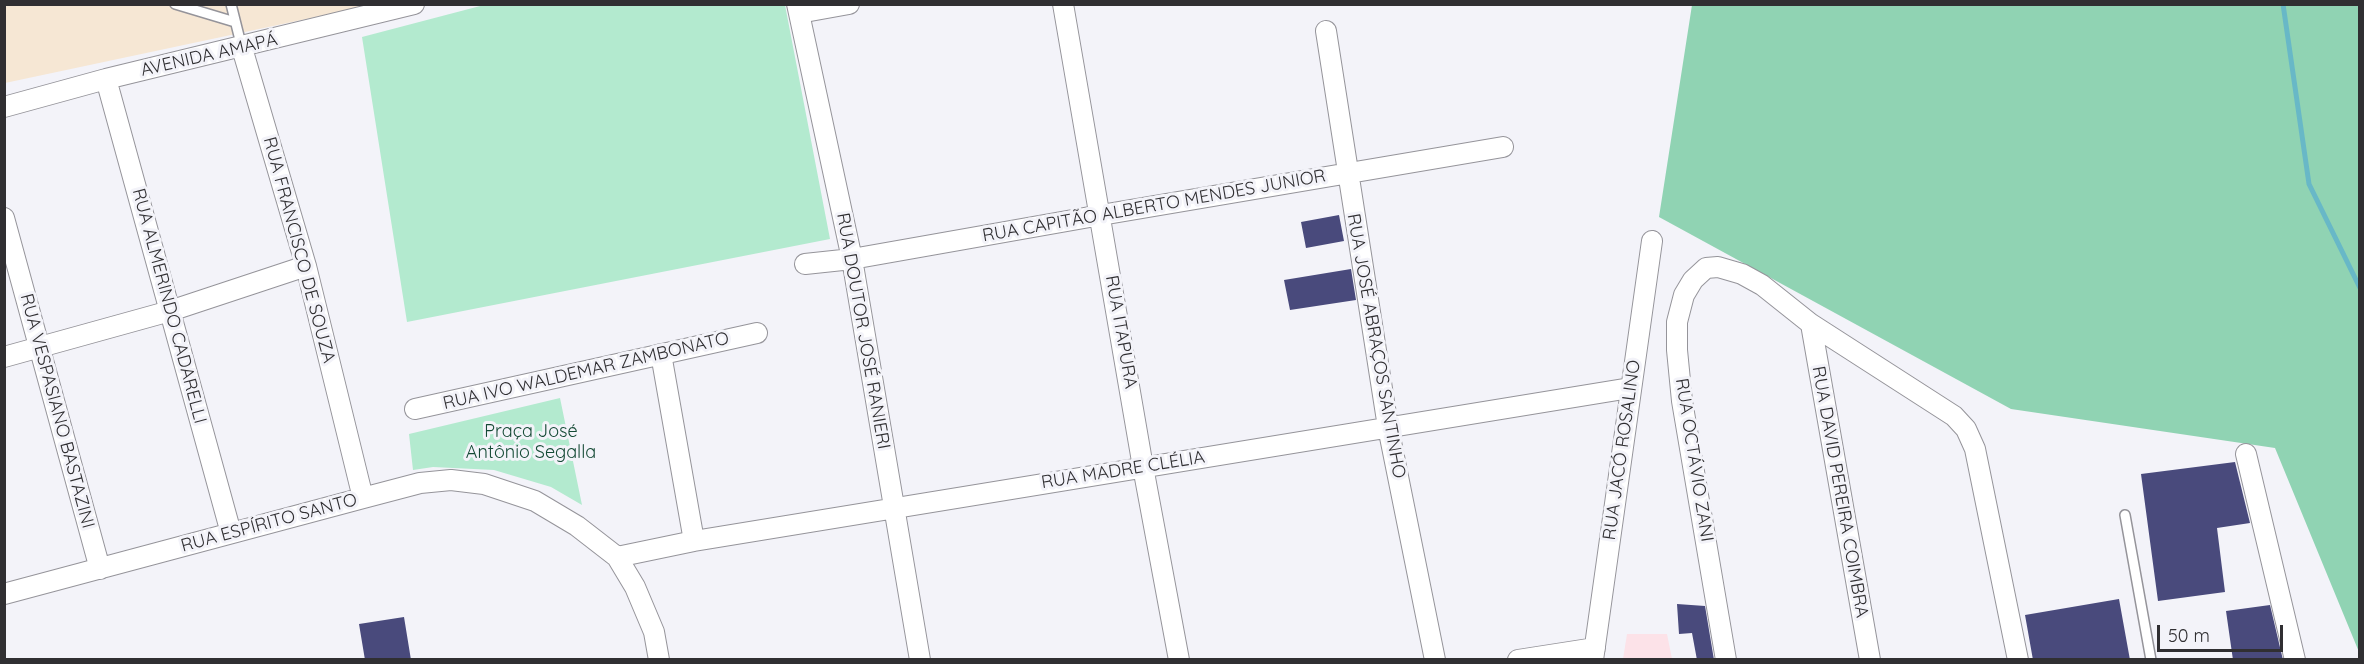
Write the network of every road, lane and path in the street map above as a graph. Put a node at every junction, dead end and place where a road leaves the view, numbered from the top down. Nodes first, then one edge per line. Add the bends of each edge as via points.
1 (175, 4) edge
2 (231, 4) edge
3 (414, 4) edge
4 (849, 4) edge
5 (1063, 4) edge
6 (798, 9) edge
7 (235, 22) junction
8 (1326, 31) dead end
9 (242, 48) junction
10 (106, 80) junction
11 (4, 107) edge
12 (1503, 147) dead end
13 (1347, 173) junction
14 (1101, 215) junction
15 (4, 218) edge
16 (1652, 241) dead end
17 (852, 259) junction
18 (805, 264) dead end
19 (306, 266) junction
20 (170, 311) junction
21 (1811, 324) junction
22 (757, 333) dead end
23 (39, 347) junction
24 (661, 354) junction
25 (4, 357) edge
26 (1630, 388) junction
27 (415, 409) dead end
28 (1388, 427) junction
29 (2246, 454) dead end
30 (1143, 467) junction
31 (363, 498) junction
32 (894, 508) junction
33 (2125, 514) dead end
34 (231, 533) junction
35 (694, 541) junction
36 (617, 557) junction
37 (100, 569) junction
38 (4, 594) edge
39 (1594, 654) edge
40 (659, 660) edge
41 (920, 660) edge
42 (1179, 660) edge
43 (1435, 660) edge
44 (1518, 660) edge
45 (1726, 660) edge
46 (1870, 660) edge
47 (2018, 660) edge
48 (2151, 660) edge
49 (2295, 660) edge

1 - 7 lane
2 - 7 lane, RUA FRANCISCO DE SOUZA
3 - 9 street, AVENIDA AMAPÁ
4 - 6 street
5 - 14 street, RUA ITAPURA
6 - 17 street, RUA DOUTOR JOSÉ RANIERI
7 - 9 lane, RUA FRANCISCO DE SOUZA
8 - 13 street, RUA JOSÉ ABRAÇOS SANTINHO
9 - 10 street, AVENIDA AMAPÁ
9 - 19 street, RUA FRANCISCO DE SOUZA
10 - 11 street, AVENIDA AMAPÁ
10 - 20 street, RUA ALMERINDO CADARELLI
12 - 13 street, RUA CAPITÃO ALBERTO MENDES JUNIOR
13 - 14 street, RUA CAPITÃO ALBERTO MENDES JUNIOR
13 - 28 street, RUA JOSÉ ABRAÇOS SANTINHO
14 - 17 street, RUA CAPITÃO ALBERTO MENDES JUNIOR
14 - 30 street, RUA ITAPURA
15 - 23 street, RUA VESPASIANO BASTAZINI
16 - 26 street, RUA JACÓ ROSALINO
17 - 18 street, RUA CAPITÃO ALBERTO MENDES JUNIOR
17 - 32 street, RUA DOUTOR JOSÉ RANIERI
19 - 20 street
19 - 31 street, RUA FRANCISCO DE SOUZA
20 - 23 street
20 - 34 street, RUA ALMERINDO CADARELLI
21 - 45 street, RUA OCTÁVIO ZANI via 1762,285 1718,267 1706,268 1693,280 1679,310 1677,350 1682,401
21 - 46 street, RUA DAVID PEREIRA COIMBRA
21 - 47 street via 1954,416 1966,429 1975,449
22 - 24 street, RUA IVO WALDEMAR ZAMBONATO
23 - 25 street
23 - 37 street, RUA VESPASIANO BASTAZINI
24 - 27 street, RUA IVO WALDEMAR ZAMBONATO
24 - 35 street
26 - 28 street, RUA MADRE CLÉLIA
26 - 39 street, RUA JACÓ ROSALINO
28 - 30 street, RUA MADRE CLÉLIA
28 - 43 street, RUA JOSÉ ABRAÇOS SANTINHO
29 - 49 street
30 - 32 street, RUA MADRE CLÉLIA
30 - 42 street, RUA ITAPURA
31 - 34 street, RUA ESPÍRITO SANTO
31 - 36 street, RUA ESPÍRITO SANTO via 420,483 451,480 484,484 535,501 577,526
32 - 35 street, RUA MADRE CLÉLIA
32 - 41 street, RUA DOUTOR JOSÉ RANIERI
33 - 48 lane
34 - 37 street, RUA ESPÍRITO SANTO
35 - 36 street, RUA MADRE CLÉLIA
36 - 40 street via 654,632
37 - 38 street, RUA ESPÍRITO SANTO
39 - 44 street

